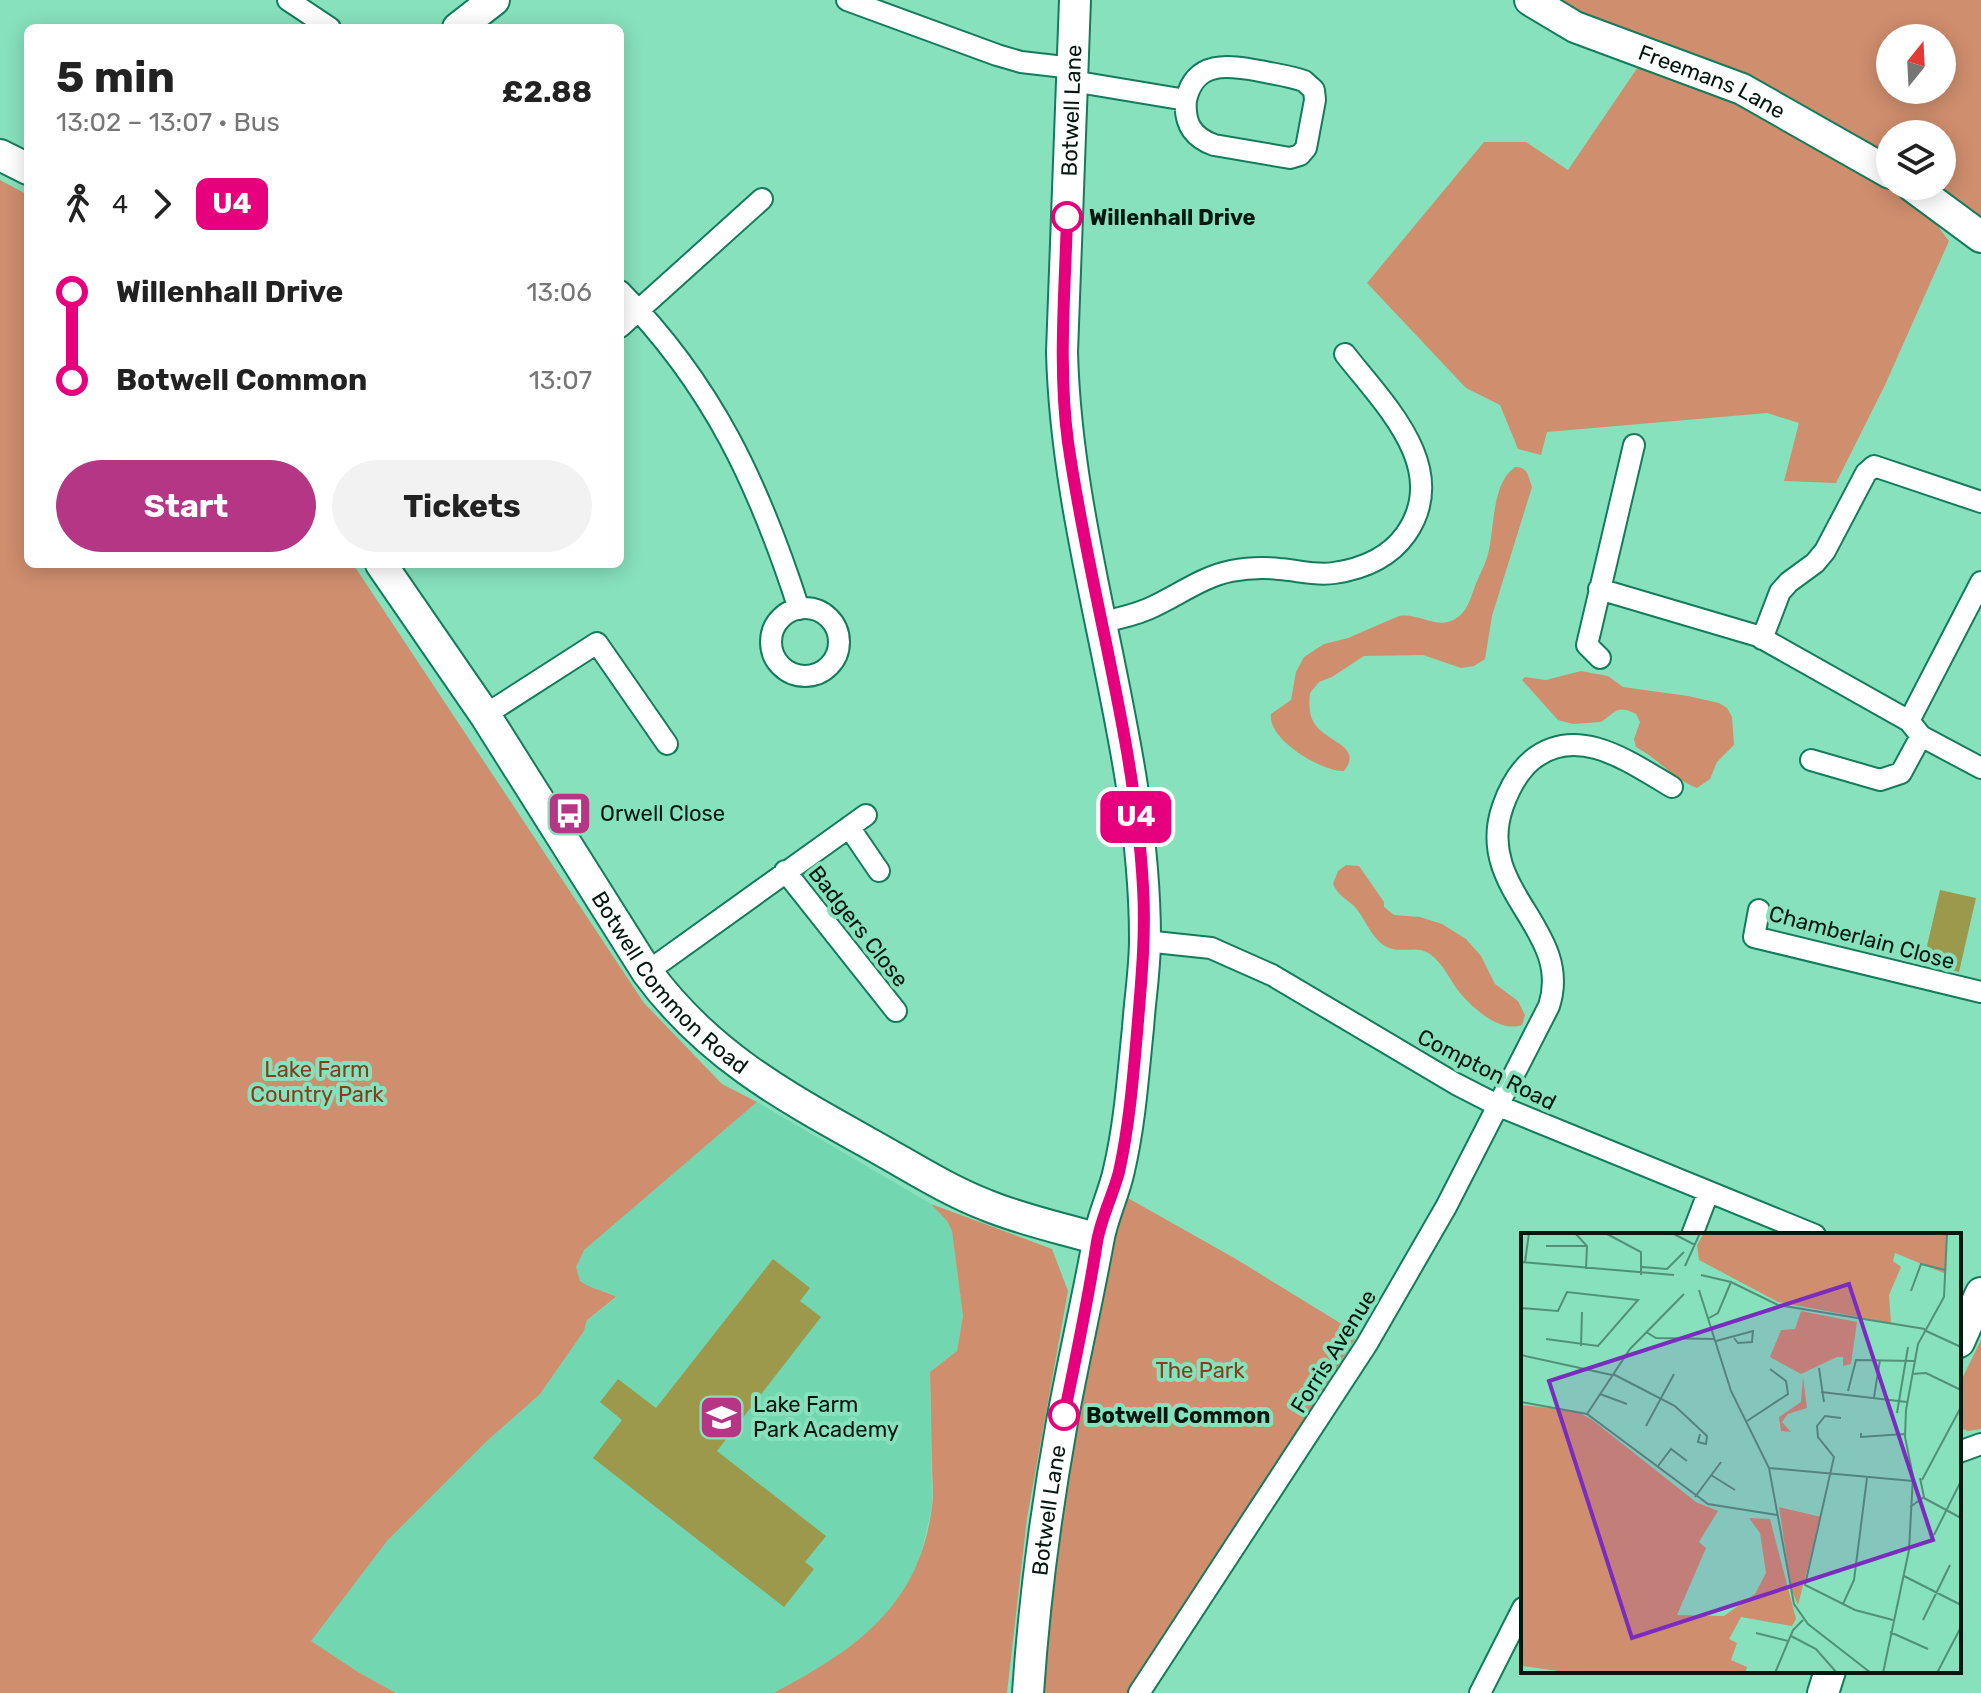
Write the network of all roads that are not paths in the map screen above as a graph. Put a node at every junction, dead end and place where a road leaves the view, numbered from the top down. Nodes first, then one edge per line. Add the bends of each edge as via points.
1 (288, 0) edge
2 (494, 0) edge
3 (847, 0) edge
4 (1075, 0) edge
5 (1530, 0) edge
6 (324, 24) edge
7 (463, 24) edge
8 (1073, 75) junction
9 (1186, 100) junction
10 (0, 155) edge
11 (1876, 165) edge
12 (24, 167) edge
13 (762, 199) dead end
14 (1931, 200) edge
15 (1981, 237) edge
16 (624, 295) edge
17 (639, 310) junction
18 (624, 323) edge
19 (1345, 354) dead end
20 (1634, 445) dead end
21 (1981, 502) edge
22 (384, 568) edge
23 (1981, 582) edge
24 (1599, 589) junction
25 (799, 609) dead end
26 (1102, 622) junction
27 (1762, 639) junction
28 (1600, 658) dead end
29 (485, 715) junction
30 (1915, 729) junction
31 (667, 744) dead end
32 (1811, 760) dead end
33 (1981, 768) edge
34 (1672, 787) dead end
35 (785, 871) junction
36 (879, 871) dead end
37 (1759, 910) dead end
38 (1145, 941) junction
39 (647, 972) junction
40 (1981, 992) edge
41 (896, 1011) dead end
42 (1499, 1106) junction
43 (1708, 1193) junction
44 (1693, 1233) edge
45 (1810, 1233) edge
46 (1098, 1239) junction
47 (1973, 1295) edge
48 (1961, 1335) edge
49 (1981, 1444) edge
50 (1961, 1451) edge
51 (1521, 1612) edge
52 (1829, 1673) edge
53 (1028, 1693) edge
54 (1139, 1693) edge
55 (1480, 1693) edge
56 (1823, 1693) edge

1 - 6 street
2 - 7 street
3 - 8 street via 997,55
4 - 8 street, Botwell Lane
5 - 11 street, Freemans Lane via 1575,27 1742,89
8 - 9 street
8 - 26 street, Botwell Lane via 1064,409
9 - 9 street via 1199,76 1227,66 1298,79 1315,95 1306,148 1290,158 1214,145 1187,123
10 - 12 street
13 - 17 street
14 - 15 street
16 - 17 street
17 - 18 street
17 - 25 street via 722,425 763,507
19 - 26 street via 1409,438 1417,458 1421,500 1402,540 1374,561 1344,571 1227,572 1146,610
20 - 24 street
21 - 27 street via 1874,466 1825,551 1780,592
22 - 29 street, Botwell Common Road
23 - 30 street
24 - 27 street
24 - 28 street via 1587,645
26 - 38 street, Botwell Lane via 1139,835
27 - 30 street
29 - 31 street via 597,643
29 - 39 street, Botwell Common Road
30 - 32 street via 1901,773 1880,780
30 - 33 street
34 - 42 street, Forris Avenue via 1615,754 1579,745 1543,753 1512,785 1498,819 1497,854 1546,948 1554,981 1549,1006
35 - 36 street, Badgers Close via 858,821
35 - 39 street, Badgers Close
35 - 41 street, Badgers Close
37 - 40 street, Chamberlain Close via 1754,937
38 - 42 street, Compton Road via 1199,945 1241,960
38 - 46 street, Botwell Lane via 1125,1142
39 - 46 street, Botwell Common Road via 711,1043 785,1095 983,1204
42 - 43 street, Compton Road
42 - 54 street, Forris Avenue via 1367,1344
43 - 44 street
43 - 45 street, Compton Road
46 - 53 street, Botwell Lane via 1054,1474
47 - 48 street
49 - 50 street
51 - 55 street
52 - 56 street

